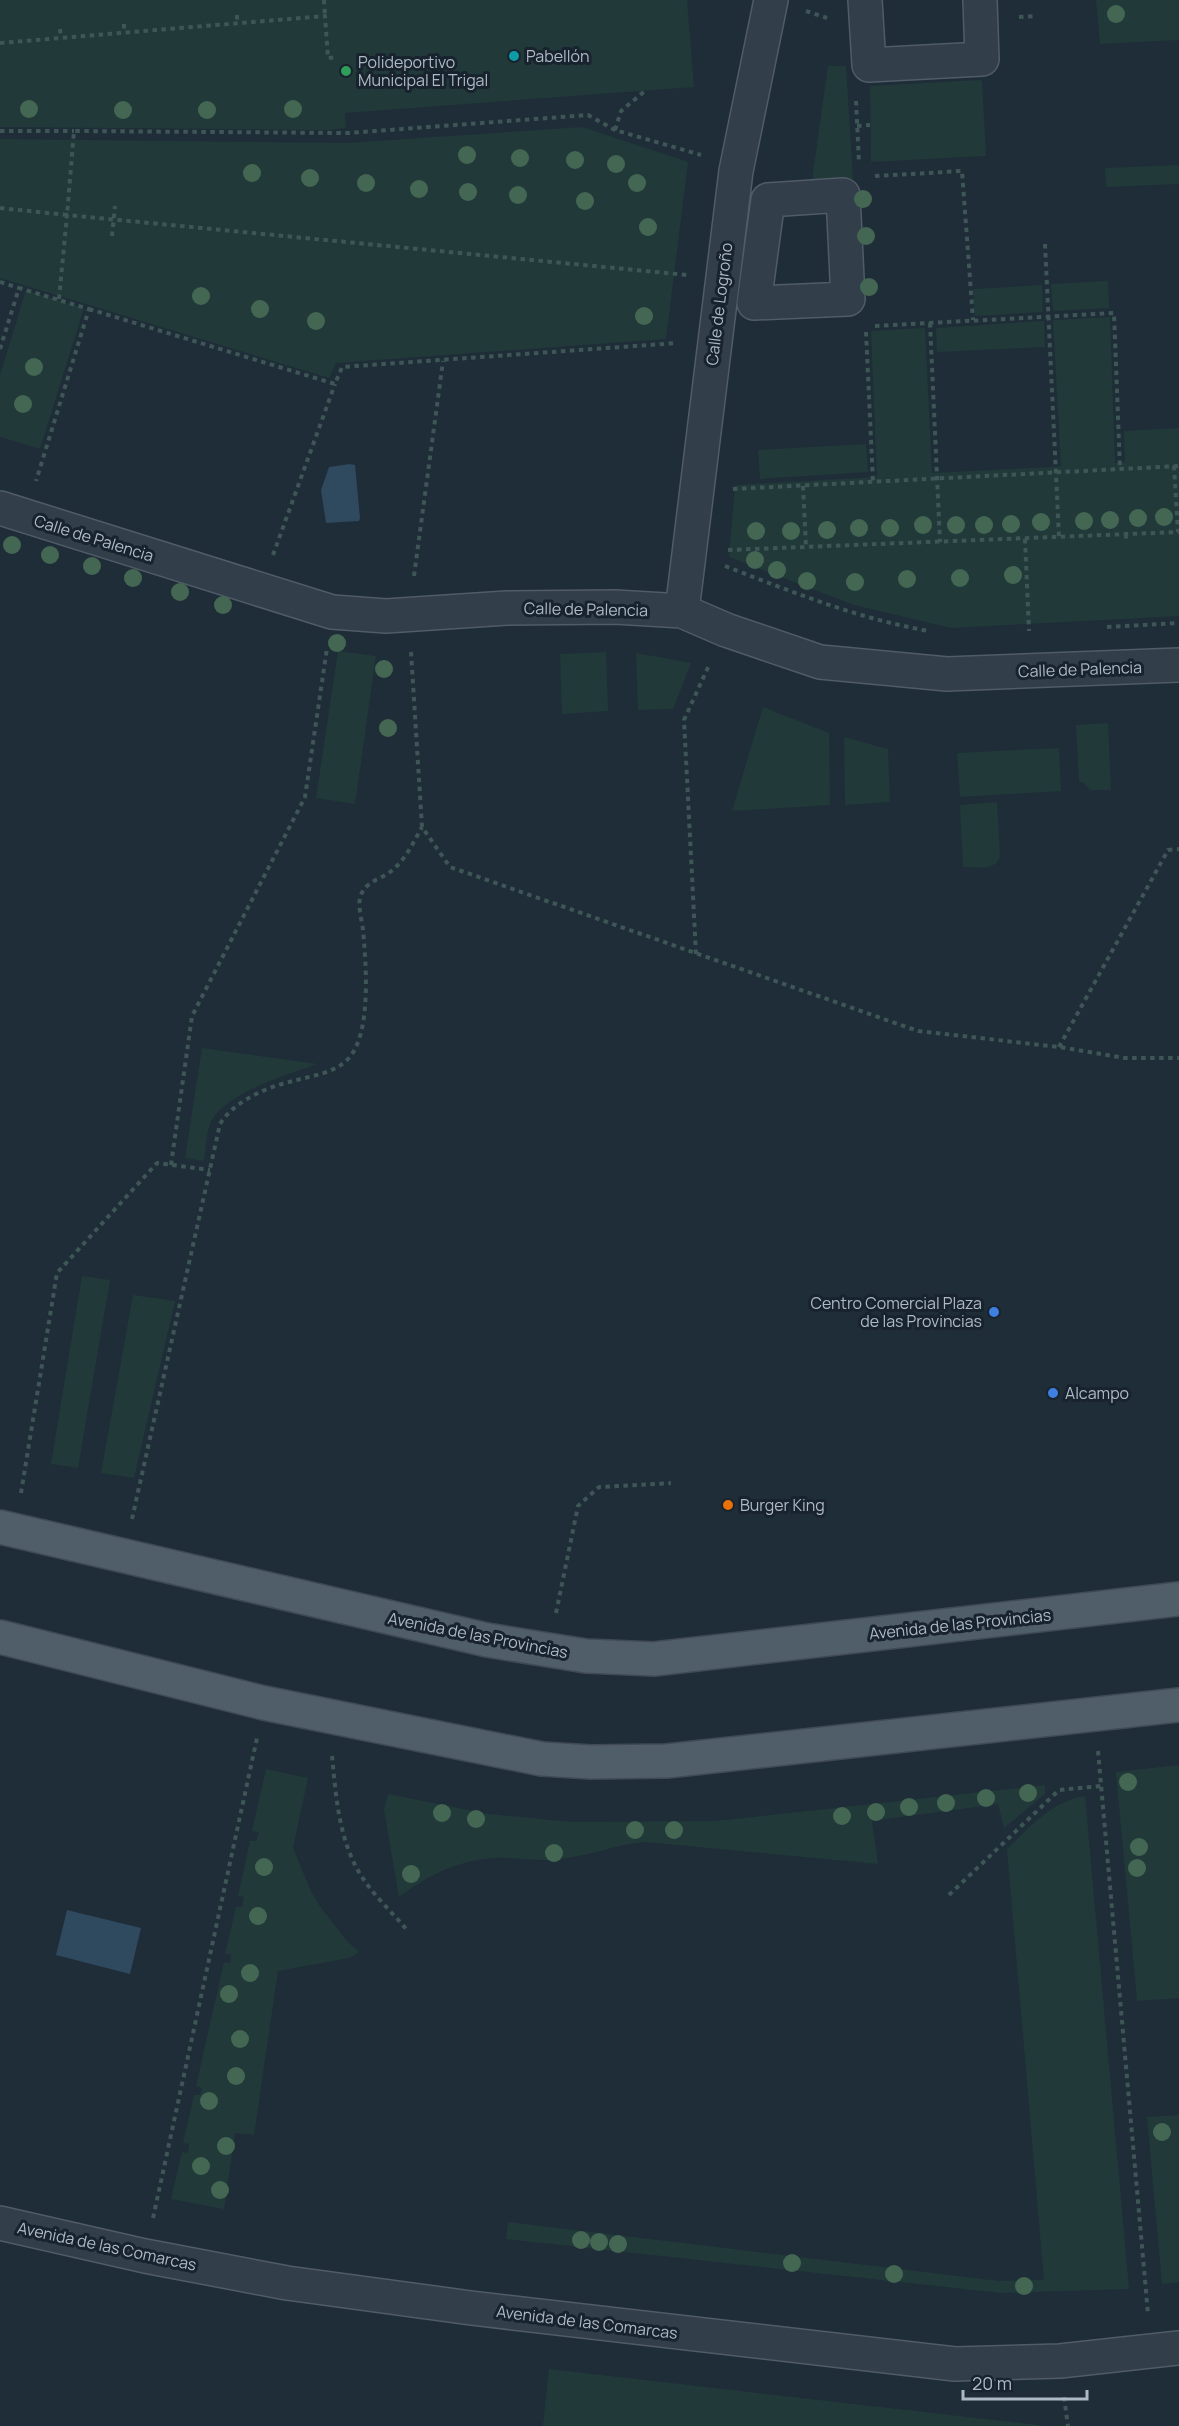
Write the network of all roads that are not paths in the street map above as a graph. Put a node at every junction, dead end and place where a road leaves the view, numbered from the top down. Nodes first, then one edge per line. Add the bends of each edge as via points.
1 (771, 0) edge
2 (865, 0) edge
3 (980, 0) edge
4 (12, 512) edge
5 (682, 611) junction
6 (1179, 666) edge
7 (7, 1529) edge
8 (1179, 1599) edge
9 (0, 1637) edge
10 (1179, 1706) edge
11 (0, 2223) edge
12 (1165, 2350) edge

1 - 5 street, Calle de Logroño via 736,171
2 - 3 street via 869,65 982,58
4 - 5 street, Calle de Palencia via 332,612 386,616 507,608 615,607
5 - 6 street, Calle de Palencia via 820,662 947,675
7 - 8 main road, Avenida de las Provincias via 487,1640 586,1656 654,1659
9 - 10 main road via 264,1702 542,1759 591,1762 667,1761
11 - 12 street, Avenida de las Comarcas via 287,2283 955,2364 1060,2361

